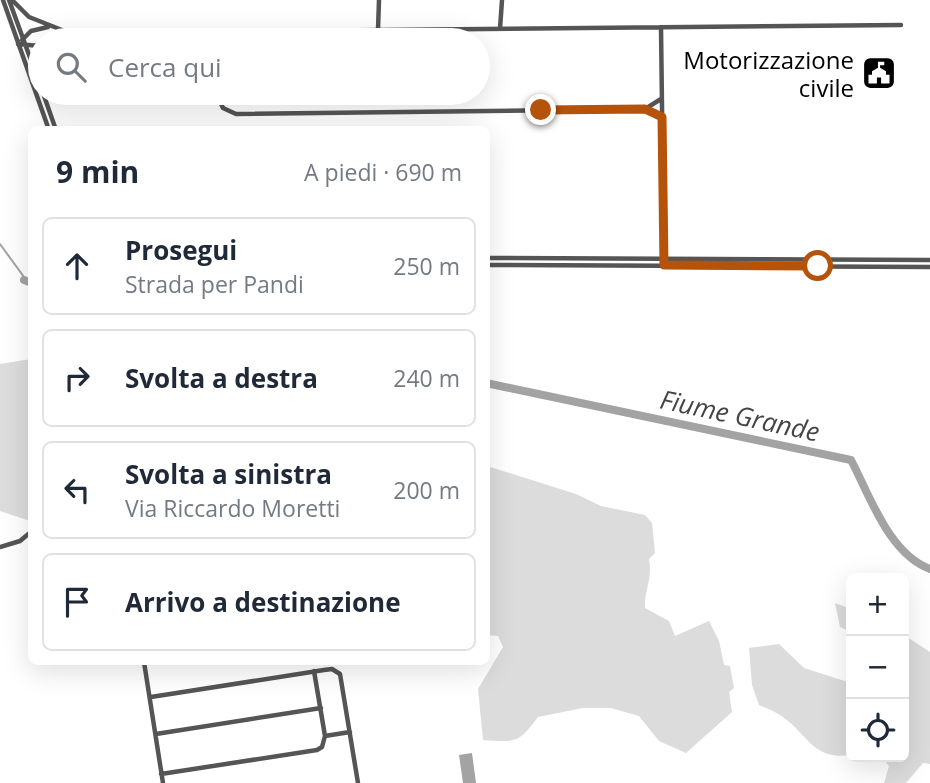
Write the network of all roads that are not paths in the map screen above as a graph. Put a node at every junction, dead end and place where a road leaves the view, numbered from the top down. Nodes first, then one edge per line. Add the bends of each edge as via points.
1 (3, 0) edge
2 (11, 0) edge
3 (379, 0) edge
4 (502, 0) edge
5 (901, 25) dead end
6 (49, 27) junction
7 (661, 27) junction
8 (46, 28) edge
9 (52, 28) edge
10 (379, 28) edge
11 (490, 29) edge
12 (500, 29) junction
13 (28, 35) edge
14 (23, 38) junction
15 (18, 44) junction
16 (26, 45) junction
17 (28, 51) edge
18 (28, 72) edge
19 (662, 99) junction
20 (40, 105) edge
21 (47, 105) edge
22 (221, 105) edge
23 (645, 109) junction
24 (662, 117) junction
25 (48, 126) edge
26 (55, 126) edge
27 (490, 258) edge
28 (663, 258) junction
29 (930, 260) edge
30 (490, 265) edge
31 (664, 265) junction
32 (930, 267) edge
33 (28, 534) edge
34 (0, 547) edge
35 (146, 665) edge
36 (314, 671) junction
37 (151, 697) junction
38 (321, 708) junction
39 (350, 732) junction
40 (156, 734) junction
41 (325, 736) junction
42 (162, 774) junction
43 (163, 783) edge
44 (358, 783) edge

1 - 15 street
2 - 6 street
2 - 14 street
3 - 10 street
4 - 12 street
5 - 7 street
6 - 8 street
6 - 9 street
7 - 12 street
7 - 19 street
11 - 12 street
13 - 14 street
14 - 15 street
14 - 16 street
15 - 16 street
15 - 18 street
16 - 17 street
19 - 23 street
19 - 24 street
20 - 25 street
21 - 26 street
22 - 23 street via 236,114
23 - 24 street
24 - 28 street
27 - 28 street
28 - 29 street
28 - 31 street
30 - 31 street
31 - 32 street
33 - 34 street
35 - 37 street
36 - 37 street
36 - 38 street
36 - 39 street via 332,669 340,674
37 - 40 street
38 - 40 street
38 - 41 street
39 - 41 street
39 - 44 street
40 - 42 street
41 - 42 street via 317,750
42 - 43 street

